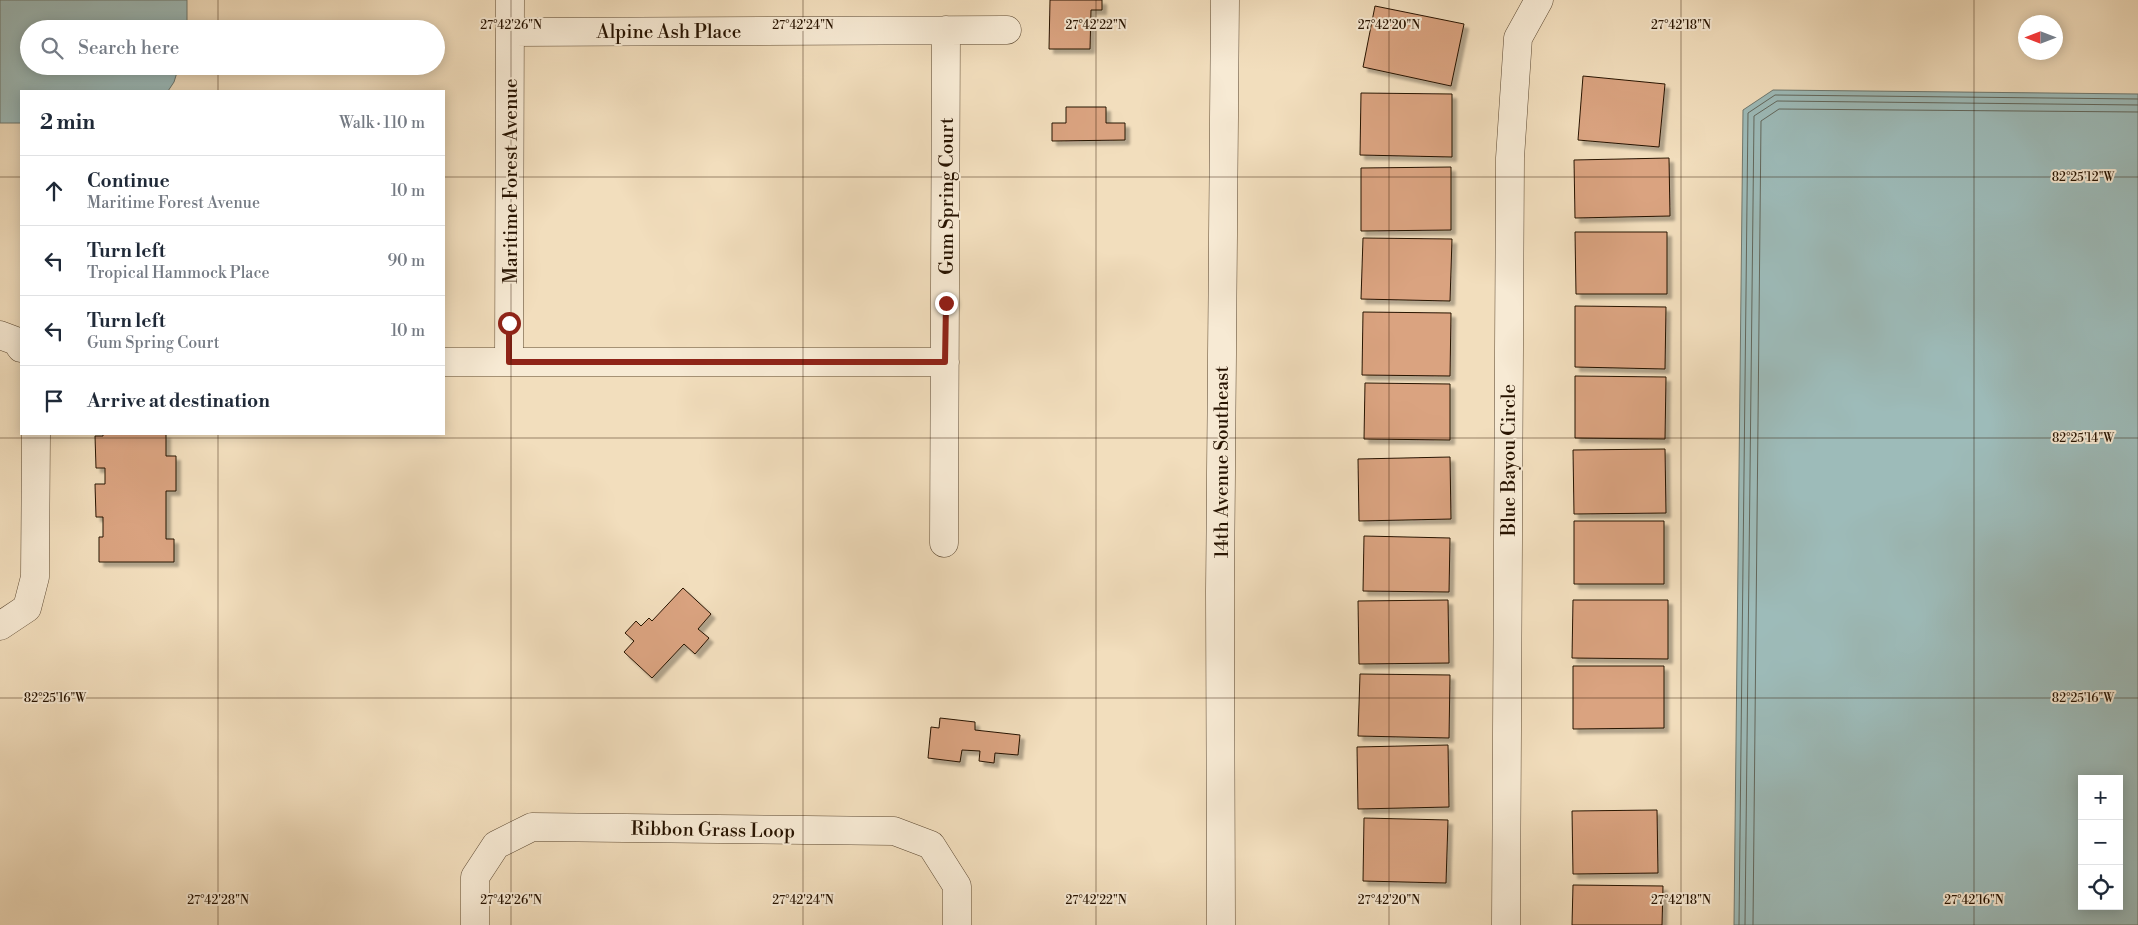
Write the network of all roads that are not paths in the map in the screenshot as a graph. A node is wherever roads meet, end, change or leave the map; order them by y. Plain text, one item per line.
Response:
1 (510, 0) edge
2 (1225, 0) edge
3 (1539, 0) edge
4 (946, 30) junction
5 (1007, 30) dead end
6 (510, 32) junction
7 (0, 336) edge
8 (20, 347) edge
9 (445, 362) edge
10 (509, 362) junction
11 (945, 362) junction
12 (36, 435) edge
13 (944, 543) dead end
14 (0, 626) edge
15 (475, 925) edge
16 (957, 925) edge
17 (1221, 925) edge
18 (1506, 925) edge

1 - 6 street, Maritime Forest Avenue
2 - 17 street, 14th Avenue Southeast
3 - 18 street, Blue Bayou Circle
4 - 5 street, Alpine Ash Place
4 - 6 street, Alpine Ash Place
4 - 11 street, Gum Spring Court
6 - 10 street, Maritime Forest Avenue
7 - 8 street
9 - 10 street
10 - 11 street
11 - 13 street, Gum Spring Court
12 - 14 street
15 - 16 street, Ribbon Grass Loop

